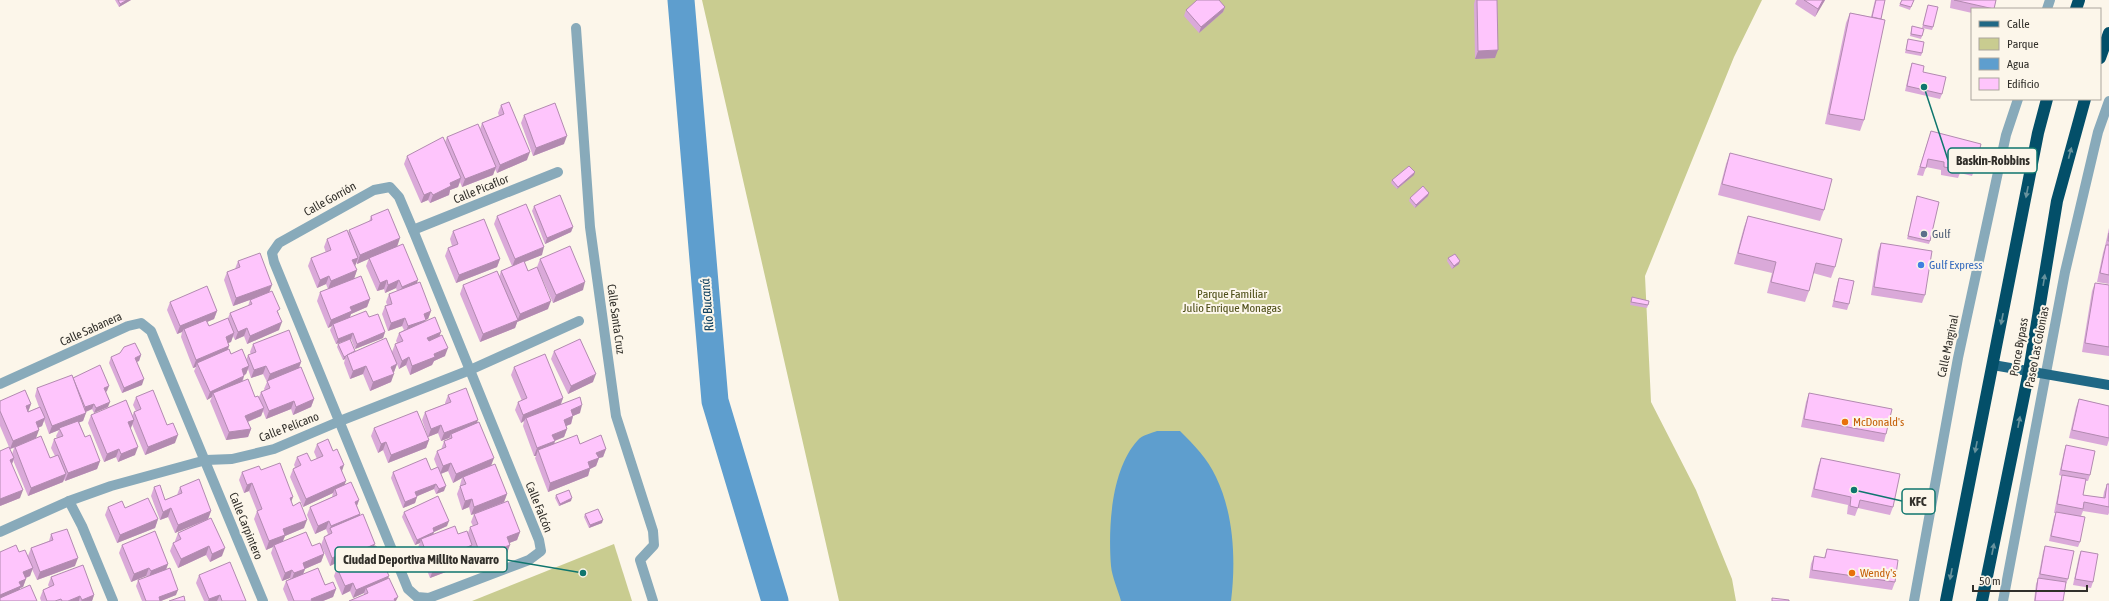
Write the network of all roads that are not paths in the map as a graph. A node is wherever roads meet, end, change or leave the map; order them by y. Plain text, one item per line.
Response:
1 (576, 28) dead end
2 (2109, 34) edge
3 (2101, 55) edge
4 (2018, 100) edge
5 (2047, 100) edge
6 (2085, 100) edge
7 (2109, 101) edge
8 (558, 172) dead end
9 (413, 230) junction
10 (579, 321) dead end
11 (1992, 365) junction
12 (470, 370) junction
13 (2029, 370) junction
14 (2045, 374) junction
15 (0, 384) edge
16 (2109, 385) edge
17 (340, 421) junction
18 (206, 460) junction
19 (69, 501) junction
20 (0, 532) edge
21 (113, 601) edge
22 (263, 601) edge
23 (653, 601) edge
24 (1914, 601) edge
25 (1946, 601) edge
26 (1982, 601) edge
27 (2003, 601) edge

1 - 23 street, Calle Santa Cruz
2 - 3 highway
4 - 24 street, Calle Marginal
5 -> 11 highway, Ponce Bypass
13 -> 6 highway, Ponce Bypass
7 - 14 street, Paseo Las Colonias
8 - 9 street, Calle Picaflor
9 - 12 street, Calle Gorrión
9 - 17 street, Calle Gorrión
10 - 12 street, Calle Pelícano
11 - 13 main road
11 -> 25 highway, Ponce Bypass
12 - 17 street, Calle Pelícano
12 - 17 street, Calle Falcón
13 - 14 main road
26 -> 13 highway, Ponce Bypass
14 - 16 main road
14 - 27 street, Paseo Las Colonias
15 - 18 street, Calle Sabanera
17 - 18 street, Calle Pelícano
18 - 19 street, Calle Pelícano
18 - 22 street, Calle Carpintero
19 - 20 street, Calle Pelícano
19 - 21 street

